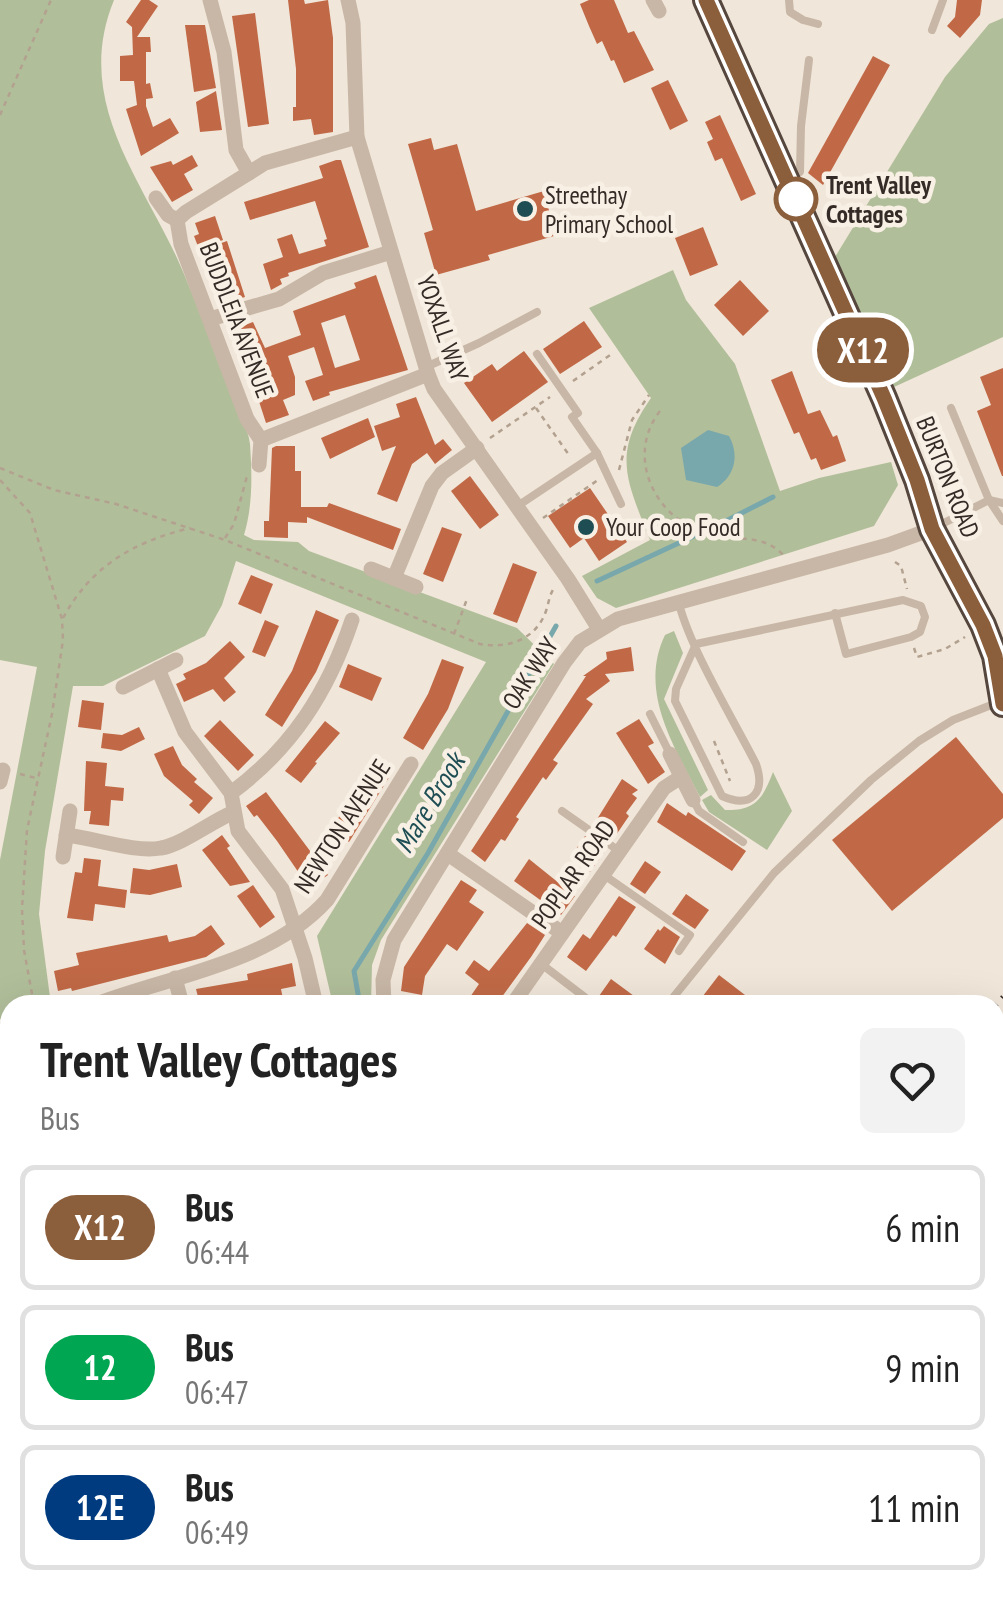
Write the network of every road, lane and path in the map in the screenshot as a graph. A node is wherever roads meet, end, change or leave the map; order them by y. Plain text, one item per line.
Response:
1 (51, 0) edge
2 (210, 0) edge
3 (348, 0) edge
4 (706, 0) edge
5 (789, 0) edge
6 (943, 0) edge
7 (818, 24) dead end
8 (932, 30) dead end
9 (809, 60) dead end
10 (0, 115) edge
11 (357, 137) junction
12 (249, 173) junction
13 (787, 178) junction
14 (156, 198) dead end
15 (177, 220) junction
16 (391, 252) junction
17 (537, 312) dead end
18 (210, 319) junction
19 (613, 353) dead end
20 (537, 354) dead end
21 (426, 371) junction
22 (562, 389) junction
23 (534, 407) junction
24 (952, 408) dead end
25 (660, 412) dead end
26 (261, 440) junction
27 (477, 448) junction
28 (598, 453) junction
29 (577, 466) junction
30 (0, 468) edge
31 (253, 470) joint
32 (0, 480) edge
33 (590, 484) dead end
34 (988, 500) junction
35 (1003, 503) edge
36 (621, 504) dead end
37 (516, 508) junction
38 (1003, 521) edge
39 (192, 528) junction
40 (932, 529) junction
41 (224, 540) junction
42 (888, 545) junction
43 (370, 569) dead end
44 (792, 572) junction
45 (394, 578) junction
46 (568, 579) junction
47 (416, 587) dead end
48 (467, 599) dead end
49 (910, 600) junction
50 (679, 604) junction
51 (835, 612) junction
52 (62, 619) junction
53 (352, 620) dead end
54 (983, 625) junction
55 (599, 630) junction
56 (454, 634) junction
57 (912, 637) junction
58 (696, 644) junction
59 (176, 660) dead end
60 (158, 669) junction
61 (123, 687) dead end
62 (1002, 702) edge
63 (650, 714) dead end
64 (670, 754) joint
65 (411, 764) dead end
66 (1, 776) edge
67 (682, 777) junction
68 (38, 778) junction
69 (230, 794) junction
70 (693, 800) joint
71 (562, 811) dead end
72 (70, 812) dead end
73 (232, 813) junction
74 (66, 835) junction
75 (743, 842) dead end
76 (620, 852) junction
77 (448, 854) junction
78 (63, 857) dead end
79 (604, 875) junction
80 (296, 929) junction
81 (562, 933) junction
82 (679, 951) dead end
83 (540, 963) junction
84 (175, 978) junction
85 (32, 995) edge
86 (120, 995) edge
87 (179, 995) edge
88 (313, 995) edge
89 (384, 995) edge
90 (519, 995) edge
91 (582, 995) edge
92 (675, 995) edge

1 - 10 path
2 - 12 street
3 - 11 street, YOXALL WAY
4 - 13 highway, BURTON ROAD
5 - 7 lane
6 - 8 lane
9 - 13 lane
11 - 12 street
11 - 16 street, YOXALL WAY
12 - 15 street
13 - 40 highway, BURTON ROAD
14 - 15 street, BUDDLEIA AVENUE
15 - 18 street, BUDDLEIA AVENUE
16 - 18 street
16 - 21 street, YOXALL WAY
17 - 21 lane
18 - 26 street, BUDDLEIA AVENUE
19 - 22 path
20 - 22 lane
21 - 26 street
21 - 27 street, YOXALL WAY
22 - 23 path
22 - 28 lane
23 - 27 path
23 - 29 path
24 - 34 lane
25 - 44 path
26 - 31 street
27 - 37 street, YOXALL WAY
27 - 45 street
28 - 29 lane
28 - 36 lane
29 - 33 path
29 - 37 lane
30 - 39 path
31 - 41 path
32 - 52 path
34 - 35 lane
34 - 38 lane
34 - 40 lane
37 - 46 street, YOXALL WAY
39 - 41 path
39 - 52 path
40 - 42 street, OAK WAY
40 - 54 highway, BURTON ROAD
41 - 56 path
42 - 44 street, OAK WAY
42 - 49 path
43 - 45 street
44 - 50 street, OAK WAY
45 - 47 street
46 - 55 street, YOXALL WAY
46 - 56 path
48 - 56 path
49 - 51 lane
49 - 57 lane
50 - 55 street, OAK WAY
50 - 58 lane
51 - 57 lane
51 - 58 lane
52 - 68 path
53 - 69 street
54 - 57 path
54 - 62 highway, BURTON ROAD
55 - 77 street, OAK WAY
58 - 58 lane
59 - 60 street
60 - 61 street
60 - 69 street
62 - 92 lane
63 - 64 lane
64 - 67 street
65 - 80 street, NEWTON AVENUE
66 - 68 path
67 - 70 street
67 - 76 street, POPLAR ROAD
68 - 85 path
69 - 73 street
70 - 75 lane
71 - 76 lane
72 - 74 street
73 - 74 street
73 - 80 street
74 - 78 street
76 - 79 street, POPLAR ROAD
77 - 81 street
77 - 89 street, OAK WAY
79 - 81 street, POPLAR ROAD
79 - 82 lane
80 - 84 street, NEWTON AVENUE
80 - 88 street
81 - 83 street, POPLAR ROAD
83 - 90 street, POPLAR ROAD
83 - 91 lane
84 - 86 street, NEWTON AVENUE
84 - 87 street

